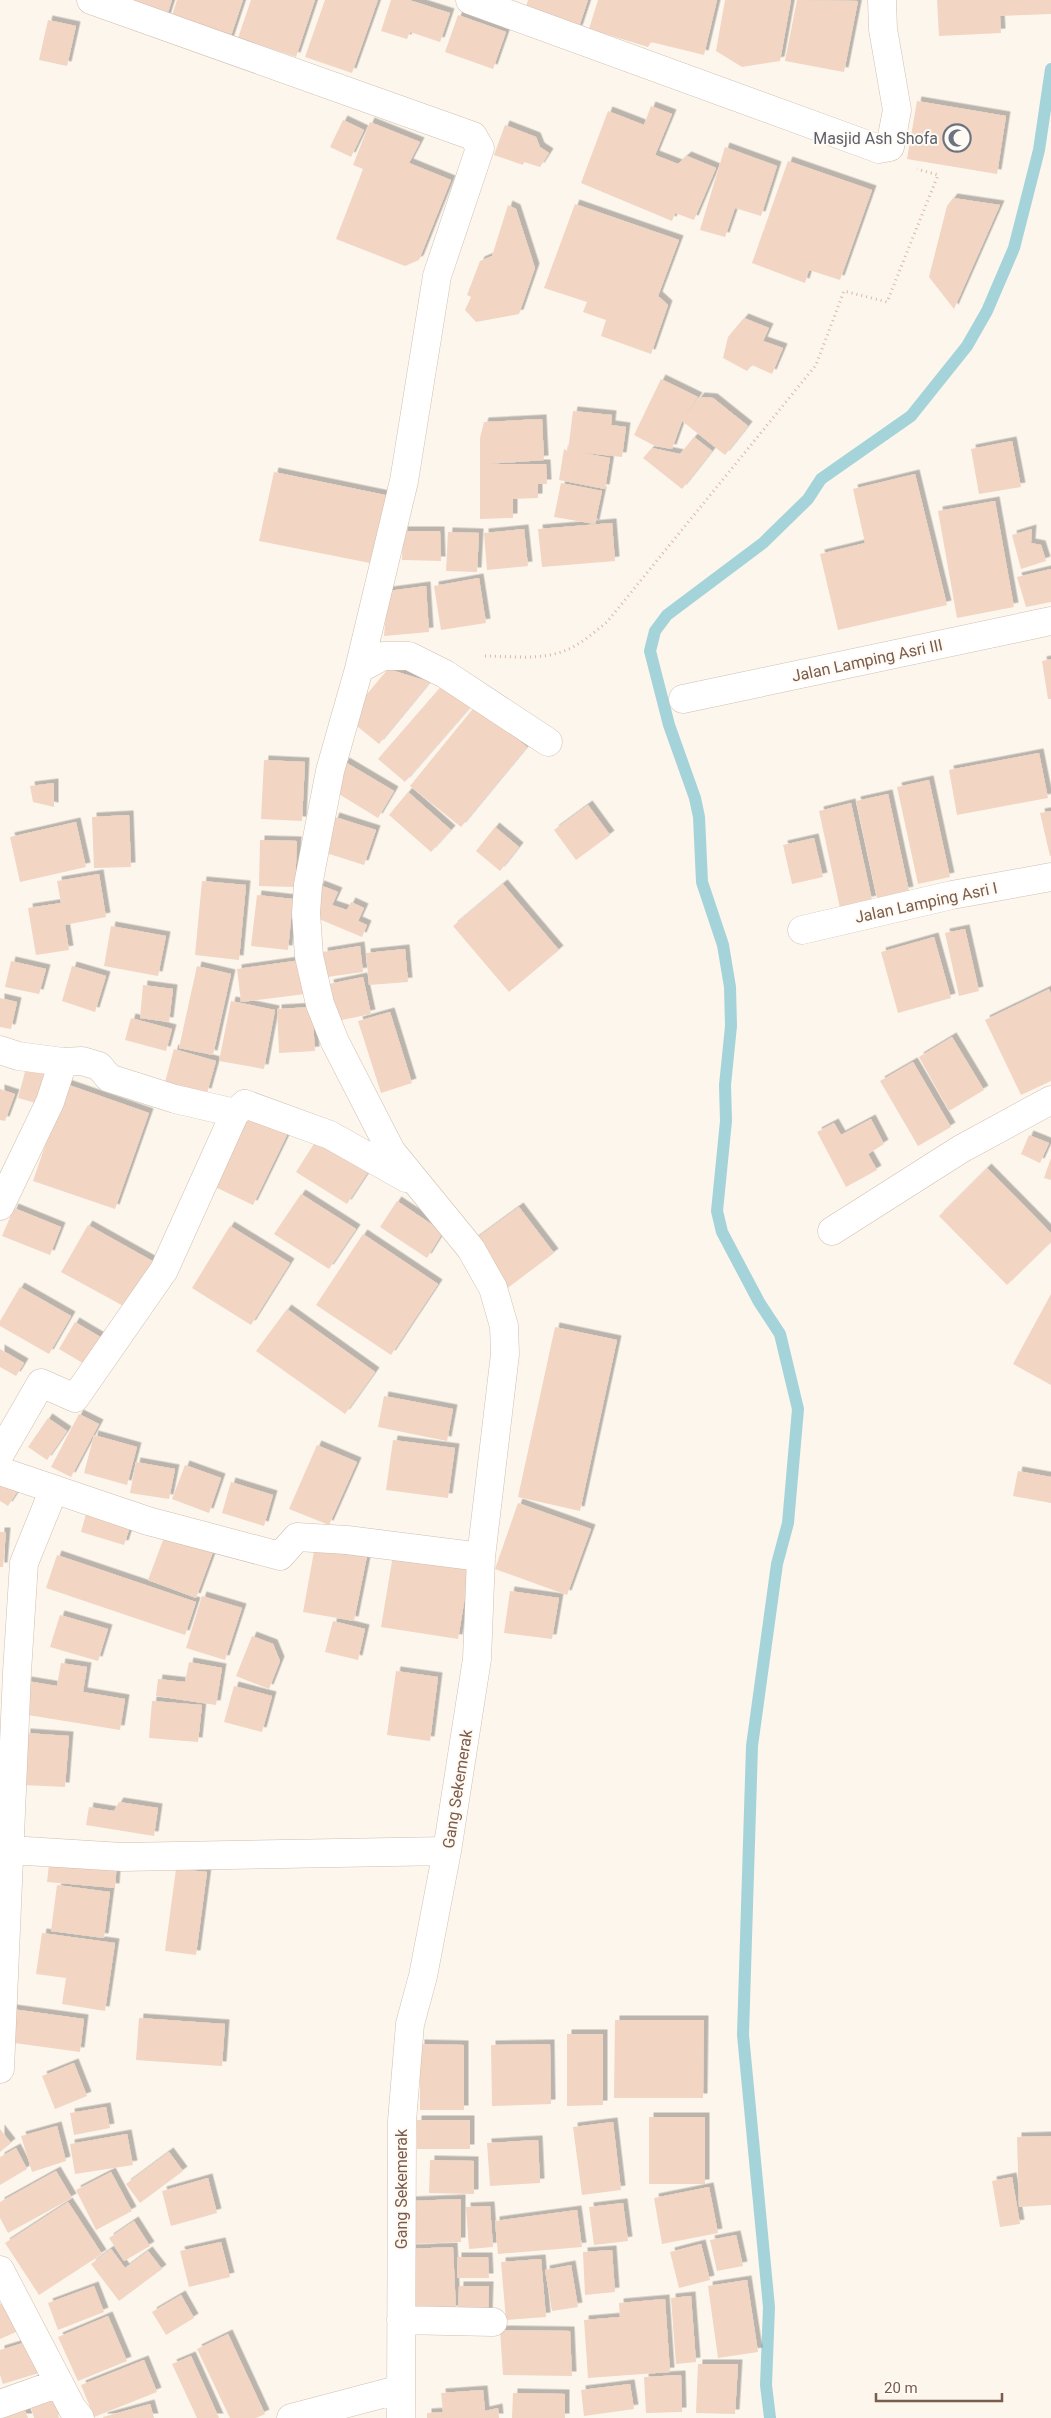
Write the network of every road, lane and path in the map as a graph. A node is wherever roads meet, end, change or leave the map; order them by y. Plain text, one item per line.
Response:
1 (91, 0) edge
2 (882, 0) edge
3 (485, 2) edge
4 (890, 147) junction
5 (1051, 621) edge
6 (477, 656) dead end
7 (359, 669) junction
8 (683, 699) dead end
9 (548, 742) dead end
10 (1051, 877) edge
11 (802, 930) dead end
12 (0, 1050) edge
13 (63, 1062) junction
14 (1051, 1100) edge
15 (235, 1113) junction
16 (418, 1185) junction
17 (0, 1206) edge
18 (832, 1231) dead end
19 (0, 1454) edge
20 (0, 1471) edge
21 (54, 1489) junction
22 (481, 1557) junction
23 (10, 1850) junction
24 (447, 1851) junction
25 (0, 2069) edge
26 (0, 2270) edge
27 (401, 2320) junction
28 (494, 2322) dead end
29 (59, 2384) junction
30 (401, 2389) junction
31 (0, 2404) edge
32 (80, 2418) edge
33 (291, 2418) edge
34 (402, 2418) edge

1 - 7 street, Gang Sekemerak
2 - 4 street
3 - 4 street
4 - 6 path
5 - 8 street, Jalan Lamping Asri III
7 - 9 street
7 - 16 street, Gang Sekemerak
10 - 11 street, Jalan Lamping Asri I
12 - 13 street
13 - 15 street
13 - 17 street
14 - 18 street
15 - 16 street
15 - 19 street
16 - 22 street, Gang Sekemerak
20 - 21 street
21 - 22 street
21 - 23 street
22 - 24 street, Gang Sekemerak
23 - 24 street
23 - 25 street
24 - 27 street, Gang Sekemerak
26 - 29 street
27 - 28 street
27 - 30 street, Gang Sekemerak
29 - 31 street
29 - 32 street
30 - 33 street
30 - 34 street, Gang Sekemerak

